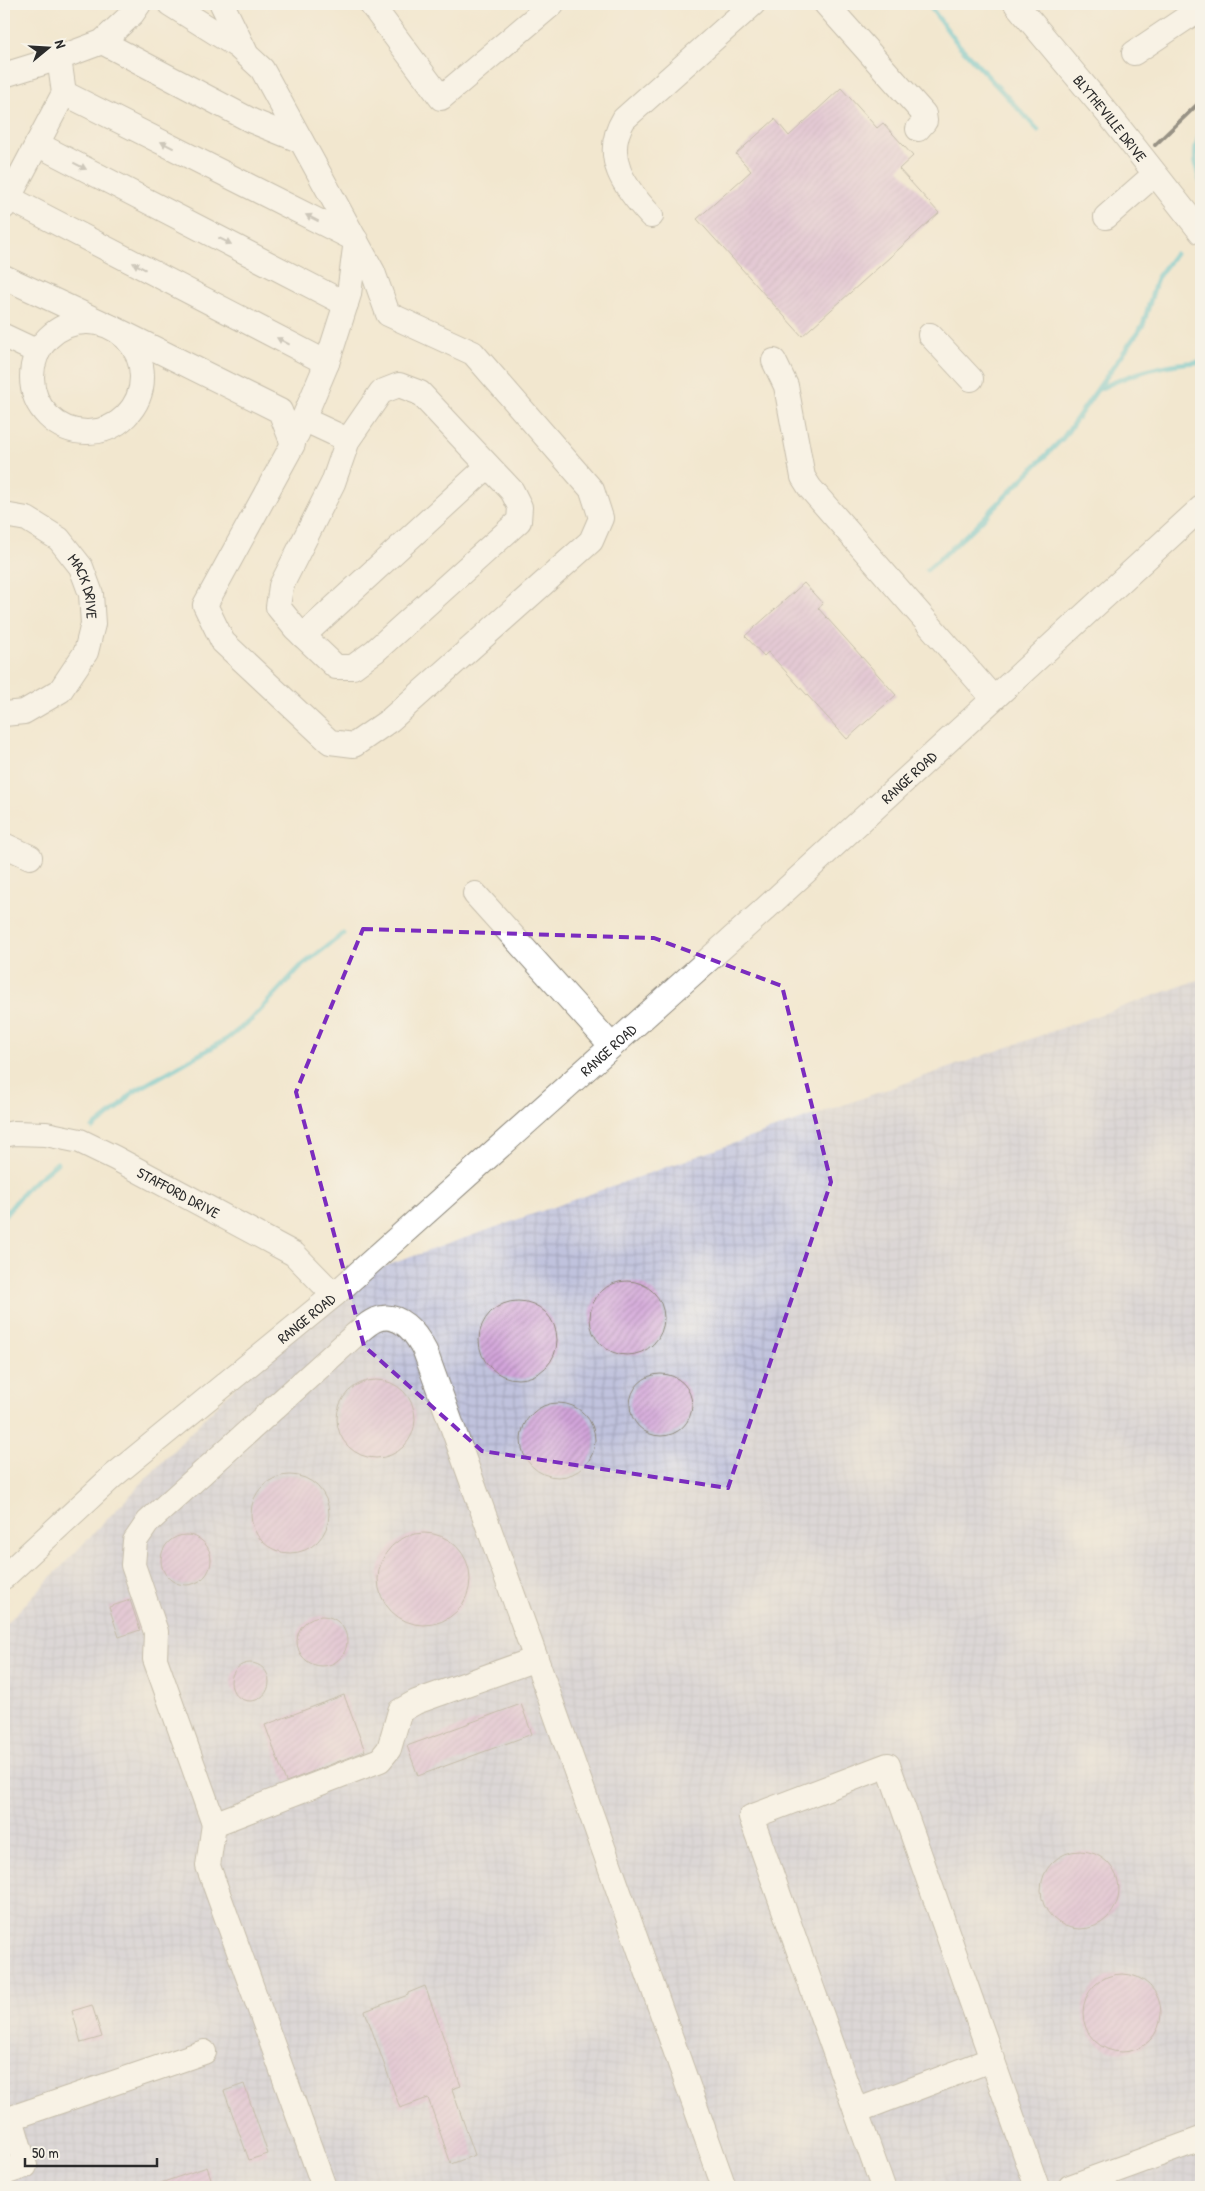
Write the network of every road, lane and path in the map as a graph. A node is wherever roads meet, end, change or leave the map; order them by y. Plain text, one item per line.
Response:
1 (139, 4) edge
2 (170, 4) edge
3 (222, 4) edge
4 (370, 4) edge
5 (552, 4) edge
6 (753, 4) edge
7 (826, 4) edge
8 (1016, 4) edge
9 (1201, 8) edge
10 (102, 42) junction
11 (1134, 53) dead end
12 (246, 54) junction
13 (59, 58) junction
14 (4, 75) edge
15 (64, 93) junction
16 (918, 129) dead end
17 (301, 140) junction
18 (37, 144) junction
19 (1155, 174) junction
20 (6, 203) edge
21 (651, 216) dead end
22 (1106, 217) dead end
23 (1201, 232) edge
24 (356, 240) junction
25 (4, 277) edge
26 (346, 304) junction
27 (111, 327) junction
28 (930, 335) dead end
29 (4, 336) edge
30 (38, 352) junction
31 (774, 361) dead end
32 (327, 363) junction
33 (970, 379) dead end
34 (303, 419) junction
35 (348, 440) junction
36 (293, 444) junction
37 (488, 466) junction
38 (1201, 508) edge
39 (4, 515) edge
40 (303, 636) junction
41 (993, 698) junction
42 (4, 714) edge
43 (4, 844) edge
44 (30, 857) dead end
45 (475, 894) dead end
46 (611, 1045) junction
47 (4, 1135) edge
48 (334, 1295) junction
49 (4, 1577) edge
50 (536, 1659) junction
51 (214, 1824) junction
52 (204, 2052) dead end
53 (993, 2059) junction
54 (856, 2111) junction
55 (1201, 2139) edge
56 (4, 2173) edge
57 (324, 2187) edge
58 (724, 2187) edge
59 (883, 2187) edge
60 (1037, 2187) edge
61 (1073, 2187) edge

1 - 10 street
2 - 12 street
3 - 12 street
4 - 5 street
6 - 21 street
7 - 16 street
8 - 19 street, BLYTHEVILLE DRIVE
9 - 11 street
10 - 13 street
10 - 17 street
12 - 17 street
13 - 14 street
13 - 15 street
15 - 18 street
24 -> 15 street
17 - 24 street
18 - 20 street
18 -> 26 street
19 - 22 street
19 - 23 street, BLYTHEVILLE DRIVE
32 -> 20 street
24 - 26 street
24 - 36 street
25 - 27 street
26 - 32 street
27 - 30 street
27 - 30 street
27 - 36 street
28 - 33 street
29 - 30 street
31 - 41 street
32 - 34 street
34 - 35 street
34 - 36 street
35 - 37 street
35 - 40 street
37 - 40 street
37 - 40 street
38 - 41 street, RANGE ROAD
39 - 42 street, MACK DRIVE
41 - 46 street, RANGE ROAD
43 - 44 street
45 - 46 street
46 - 48 street, RANGE ROAD
47 - 48 street, STAFFORD DRIVE
48 - 49 street, RANGE ROAD
50 - 51 street
50 - 51 street
50 - 58 street
51 - 57 street
52 - 56 street
53 - 54 street
53 - 54 street
53 - 60 street
54 - 59 street
55 - 61 street

